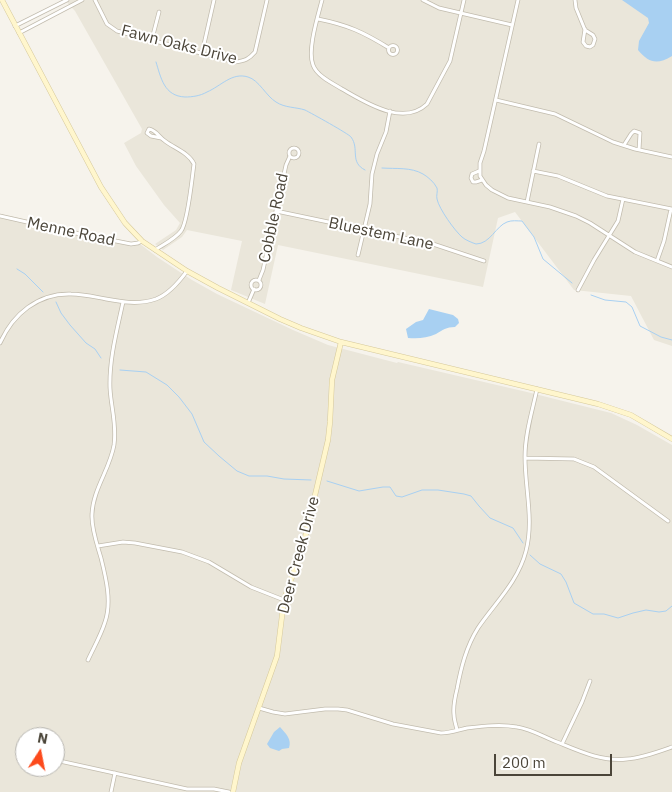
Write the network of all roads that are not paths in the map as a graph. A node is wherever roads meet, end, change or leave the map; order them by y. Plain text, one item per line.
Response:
1 (2, 0) edge
2 (67, 0) edge
3 (82, 0) edge
4 (95, 0) edge
5 (214, 0) edge
6 (267, 0) edge
7 (322, 0) edge
8 (423, 0) edge
9 (464, 0) edge
10 (518, 0) edge
11 (575, 0) edge
12 (159, 12) dead end
13 (461, 14) junction
14 (318, 19) junction
15 (512, 25) junction
16 (16, 26) junction
17 (585, 29) junction
18 (19, 33) junction
19 (152, 39) junction
20 (389, 48) dead end
21 (202, 53) junction
22 (496, 100) junction
23 (390, 111) junction
24 (161, 138) dead end
25 (539, 144) dead end
26 (624, 145) junction
27 (639, 150) junction
28 (290, 156) dead end
29 (672, 157) edge
30 (479, 171) junction
31 (534, 171) junction
32 (482, 180) junction
33 (624, 199) junction
34 (527, 202) junction
35 (671, 209) edge
36 (276, 211) junction
37 (0, 216) edge
38 (364, 230) junction
39 (610, 236) junction
40 (142, 241) junction
41 (155, 250) junction
42 (358, 255) dead end
43 (484, 261) dead end
44 (657, 261) junction
45 (672, 267) edge
46 (187, 271) junction
47 (259, 280) junction
48 (254, 289) junction
49 (578, 290) dead end
50 (123, 302) junction
51 (248, 302) junction
52 (341, 342) junction
53 (0, 343) edge
54 (537, 389) junction
55 (672, 439) edge
56 (525, 458) junction
57 (668, 522) dead end
58 (98, 546) junction
59 (284, 600) junction
60 (88, 660) dead end
61 (590, 681) dead end
62 (259, 708) junction
63 (457, 730) junction
64 (562, 744) junction
65 (672, 747) edge
66 (65, 762) edge
67 (115, 773) junction
68 (111, 792) edge
69 (231, 792) edge

1 - 16 main road
2 - 16 street
3 - 18 street
4 - 19 street, Fawn Oaks Drive
5 - 21 street
6 - 21 street, Fawn Oaks Drive
7 - 14 street
8 - 13 street
9 - 13 street
10 - 15 street
11 - 17 street
12 - 19 street
13 - 15 street
13 - 23 street
14 - 20 street
14 - 23 street
15 - 22 street
16 - 18 main road
17 - 17 street
18 - 40 main road
19 - 21 street, Fawn Oaks Drive
22 - 26 street
22 - 30 street
23 - 38 street
24 - 41 street
25 - 31 street
26 - 27 street
26 - 27 street
27 - 29 street
28 - 36 street, Cobble Road
30 - 32 street
30 - 32 street
31 - 33 street
31 - 34 street
32 - 34 street
33 - 35 street
33 - 39 street
34 - 39 street
35 - 44 street
36 - 38 street, Bluestem Lane
36 - 47 street, Cobble Road
37 - 40 street, Menne Road
38 - 42 street
38 - 43 street, Bluestem Lane
39 - 44 street
39 - 49 street
40 - 41 main road
41 - 46 main road
44 - 45 street
46 - 50 street
46 - 51 main road
47 - 48 street, Cobble Road
47 - 48 street, Cobble Road
48 - 51 street, Cobble Road
50 - 53 street
50 - 58 street
51 - 52 main road
52 - 54 main road
52 - 59 main road, Deer Creek Drive
54 - 55 main road
54 - 56 street
56 - 57 street
56 - 63 street
58 - 59 street
58 - 60 street
59 - 62 main road, Deer Creek Drive
61 - 64 street
62 - 63 street
62 - 69 main road, Deer Creek Drive
63 - 64 street
64 - 65 street
66 - 67 street
67 - 68 street
67 - 69 street

